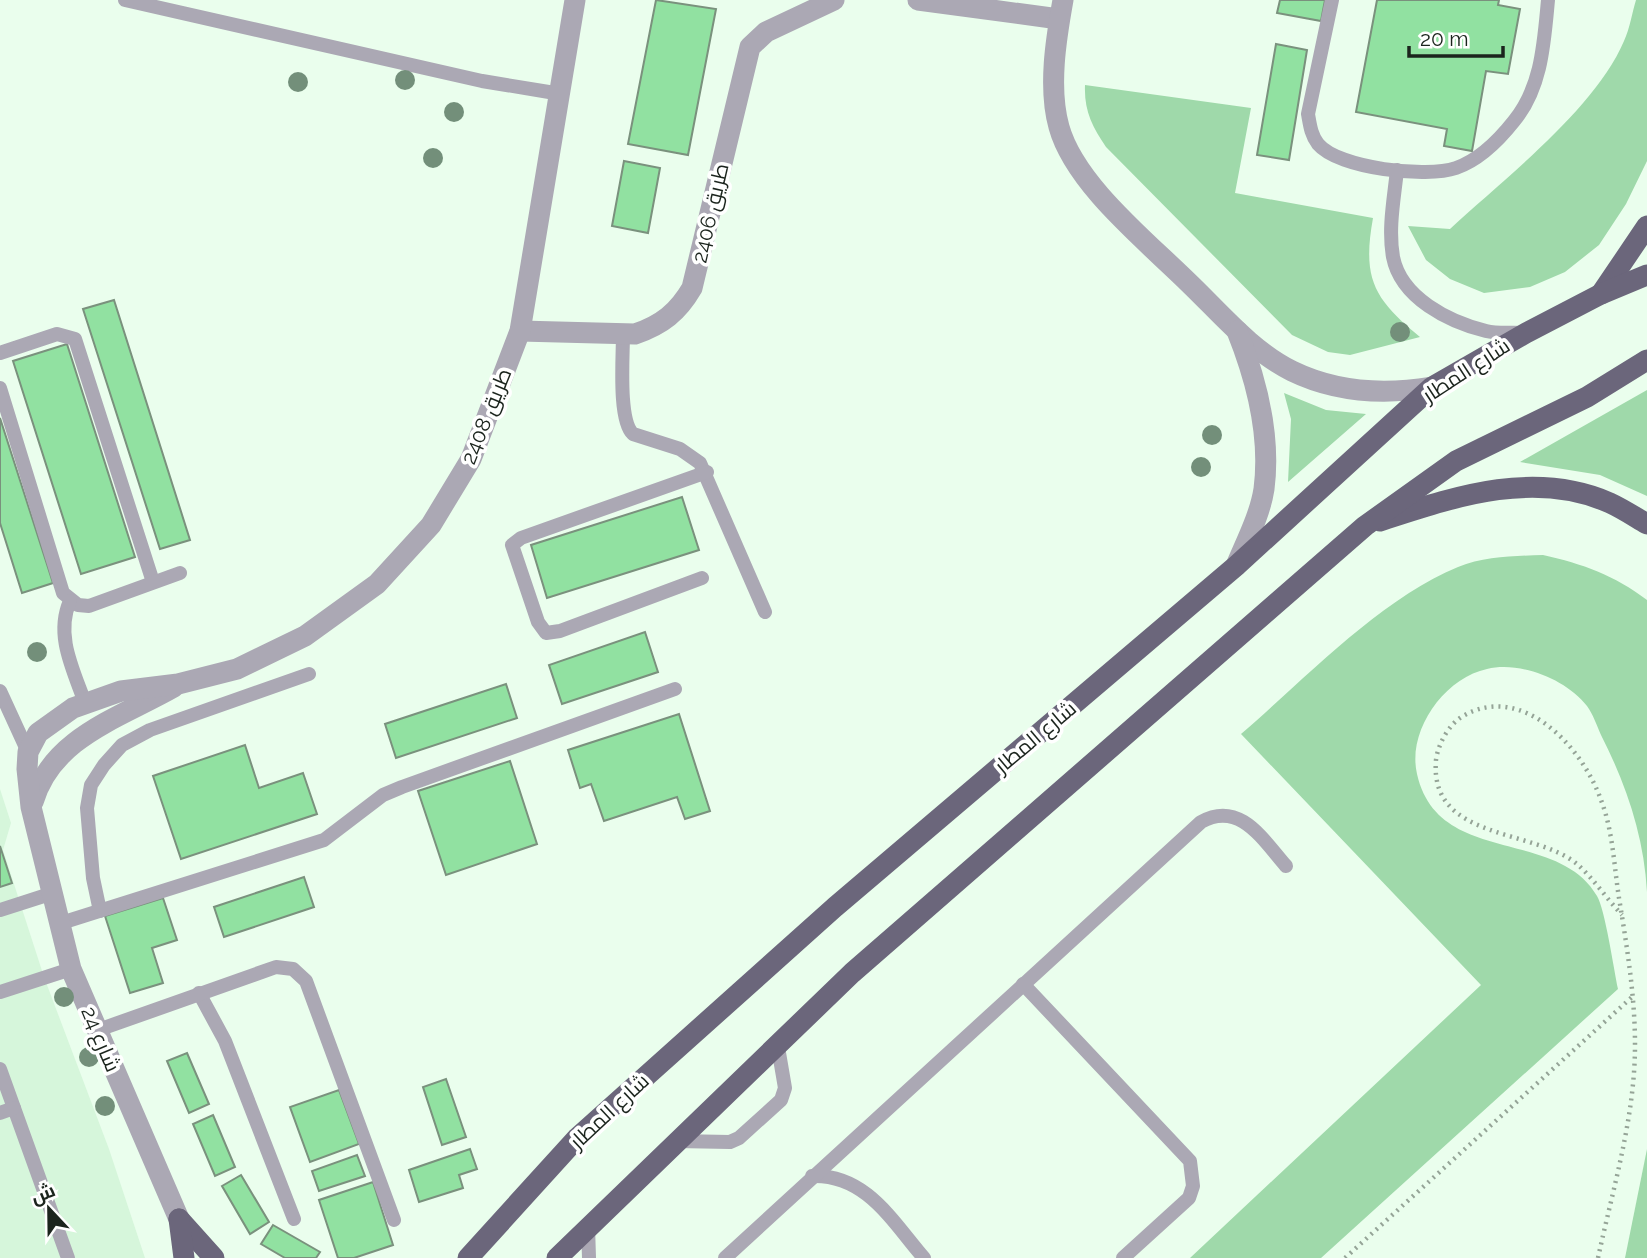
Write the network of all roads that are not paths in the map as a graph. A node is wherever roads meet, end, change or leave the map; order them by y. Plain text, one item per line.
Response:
1 (125, 0) edge
2 (575, 0) edge
3 (834, 0) edge
4 (918, 0) edge
5 (1332, 0) edge
6 (1548, 0) edge
7 (184, 6) edge
8 (1061, 10) edge
9 (561, 94) junction
10 (1397, 170) junction
11 (1647, 226) edge
12 (1647, 275) edge
13 (1601, 294) junction
14 (1237, 329) junction
15 (520, 331) junction
16 (1526, 333) junction
17 (623, 334) junction
18 (0, 354) edge
19 (1647, 360) edge
20 (1432, 387) junction
21 (0, 388) edge
22 (707, 472) junction
23 (1647, 524) edge
24 (1365, 526) junction
25 (1236, 566) junction
26 (180, 573) dead end
27 (702, 579) dead end
28 (153, 582) junction
29 (70, 601) junction
30 (765, 612) dead end
31 (309, 674) dead end
32 (178, 684) junction
33 (675, 689) dead end
34 (0, 691) edge
35 (85, 703) junction
36 (28, 752) junction
37 (31, 807) junction
38 (1286, 866) dead end
39 (50, 894) junction
40 (0, 910) edge
41 (100, 911) junction
42 (58, 924) junction
43 (71, 969) junction
44 (1023, 984) junction
45 (0, 992) edge
46 (199, 993) junction
47 (98, 1030) junction
48 (778, 1047) junction
49 (0, 1069) edge
50 (7, 1111) edge
51 (676, 1141) junction
52 (812, 1176) junction
53 (179, 1219) junction
54 (294, 1219) dead end
55 (394, 1220) dead end
56 (588, 1226) junction
57 (493, 1229) junction
58 (68, 1258) edge
59 (184, 1258) edge
60 (205, 1258) edge
61 (214, 1258) edge
62 (452, 1258) edge
63 (468, 1258) edge
64 (557, 1258) edge
65 (589, 1258) edge
66 (725, 1258) edge
67 (924, 1258) edge
68 (1123, 1258) edge

1 - 7 lane
2 - 9 street, طريق 2408
3 - 17 street, طريق 2406
4 - 8 street
5 - 10 lane
6 - 10 lane
7 - 9 lane
8 - 14 street
9 - 15 street, طريق 2408
10 - 16 lane
11 - 13 main road
12 - 13 main road, شارع المطار
13 - 16 main road, شارع المطار
14 - 20 street
14 - 25 street
15 - 17 street, طريق 2406
15 - 32 street, طريق 2408
16 - 20 main road, شارع المطار
17 - 22 lane
18 - 28 lane
19 - 24 main road
20 - 25 main road, شارع المطار
21 - 29 lane
22 - 27 lane
22 - 30 lane
23 - 24 main road
24 - 48 main road
25 - 57 main road, شارع المطار
26 - 28 lane
28 - 29 lane
29 - 35 lane
31 - 41 lane
32 - 35 street, طريق 2408
32 - 37 street, طريق 2408
33 - 41 lane
34 - 36 lane
35 - 36 street, طريق 2408
36 - 37 street
37 - 39 street, شارع 24
38 - 44 lane
39 - 40 lane
39 - 42 street, شارع 24
41 - 42 lane
42 - 43 street, شارع 24
43 - 45 lane
43 - 47 street, شارع 24
44 - 52 lane
44 - 68 lane
46 - 47 lane
46 - 54 lane
46 - 55 lane
47 - 53 street, شارع 24
48 - 51 main road
48 - 51 lane
49 - 50 lane
50 - 58 lane
51 - 56 main road
52 - 66 lane
52 - 67 lane
53 - 59 main road
53 - 60 street, شارع 24
53 - 61 main road
56 - 64 main road
56 - 65 lane
57 - 62 main road
57 - 63 main road, شارع المطار

